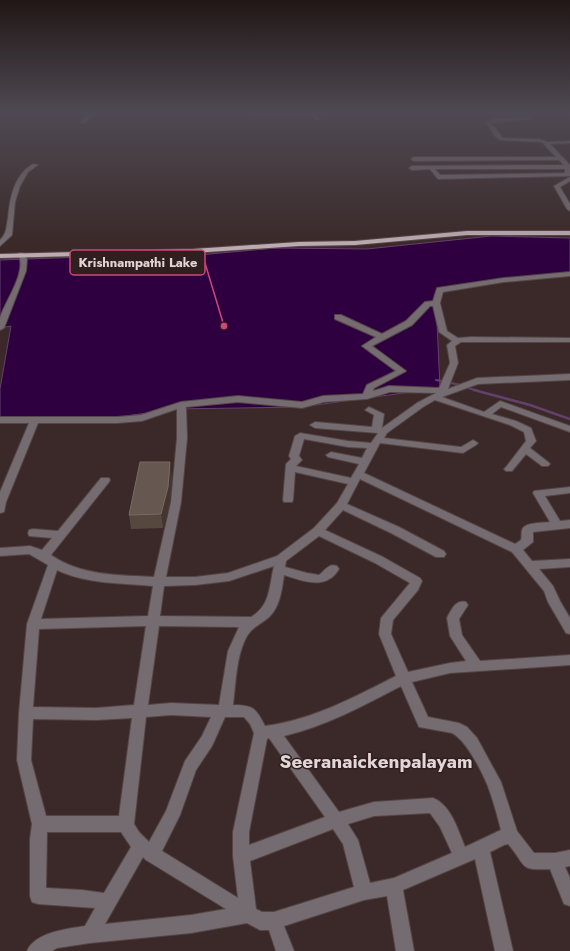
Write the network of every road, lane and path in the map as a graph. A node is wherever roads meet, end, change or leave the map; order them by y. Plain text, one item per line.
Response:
1 (560, 158) joint
2 (414, 159) dead end
3 (460, 159) junction
4 (35, 165) dead end
5 (466, 167) junction
6 (412, 168) dead end
7 (432, 168) junction
8 (568, 168) junction
9 (569, 177) edge
10 (570, 209) edge
11 (570, 233) edge
12 (0, 244) edge
13 (21, 254) junction
14 (0, 256) edge
15 (570, 274) edge
16 (436, 303) junction
17 (338, 317) dead end
18 (0, 328) edge
19 (382, 337) junction
20 (568, 340) edge
21 (457, 341) junction
22 (570, 348) edge
23 (570, 377) edge
24 (443, 392) junction
25 (367, 396) junction
26 (181, 405) junction
27 (369, 410) dead end
28 (485, 415) junction
29 (0, 420) edge
30 (35, 420) junction
31 (315, 425) dead end
32 (570, 429) edge
33 (378, 437) junction
34 (473, 443) dead end
35 (525, 449) junction
36 (331, 455) dead end
37 (365, 462) junction
38 (545, 464) dead end
39 (291, 468) junction
40 (509, 469) dead end
41 (356, 478) junction
42 (105, 480) dead end
43 (570, 490) edge
44 (288, 500) dead end
45 (341, 504) junction
46 (0, 509) edge
47 (570, 524) edge
48 (557, 526) junction
49 (318, 531) junction
50 (33, 533) dead end
51 (61, 535) junction
52 (516, 549) junction
53 (0, 553) edge
54 (440, 554) dead end
55 (49, 560) junction
56 (570, 563) edge
57 (280, 564) junction
58 (530, 565) junction
59 (333, 569) dead end
60 (159, 582) junction
61 (462, 605) dead end
62 (155, 621) junction
63 (250, 622) junction
64 (33, 624) junction
65 (570, 629) edge
66 (570, 660) edge
67 (476, 666) junction
68 (404, 678) junction
69 (140, 710) junction
70 (223, 711) junction
71 (26, 713) junction
72 (267, 733) junction
73 (337, 820) junction
74 (40, 824) junction
75 (126, 824) junction
76 (511, 836) junction
77 (481, 848) junction
78 (146, 850) junction
79 (461, 855) junction
80 (241, 856) junction
81 (563, 860) edge
82 (394, 886) junction
83 (364, 892) junction
84 (570, 898) edge
85 (108, 902) junction
86 (248, 914) junction
87 (274, 922) junction
88 (90, 934) junction
89 (36, 951) edge
90 (285, 951) edge
91 (406, 951) edge
92 (504, 951) edge

1 - 3 street
1 - 8 street
2 - 3 street
3 - 5 street
4 - 12 street
5 - 7 street
5 - 8 street
6 - 7 street
7 - 9 street
8 - 9 street
9 - 10 street
11 - 13 main road
13 - 14 main road
13 - 18 street
15 - 16 street
16 - 19 street
16 - 21 street
17 - 19 street
19 - 25 street
20 - 21 street
20 - 22 street
21 - 24 street
23 - 24 street
24 - 25 street
24 - 28 street
24 - 33 street
25 - 26 street
26 - 30 street
26 - 60 street
27 - 33 street
28 - 32 street
28 - 35 street
29 - 30 street
30 - 46 street
31 - 33 street
33 - 34 street
33 - 37 street
33 - 39 street
35 - 38 street
35 - 40 street
36 - 37 street
37 - 41 street
39 - 41 street
39 - 44 street
41 - 45 street
41 - 52 street
42 - 51 street
43 - 48 street
45 - 49 street
45 - 54 street
47 - 48 street
48 - 52 street
49 - 57 street
49 - 68 street
50 - 51 street
51 - 55 street
52 - 58 street
53 - 55 street
55 - 60 street
55 - 64 street
56 - 58 street
57 - 59 street
57 - 60 street
57 - 63 street
58 - 65 street
60 - 62 street
61 - 67 street
62 - 63 street
62 - 64 street
62 - 69 street
63 - 70 street
64 - 71 street
66 - 67 street
67 - 68 street
68 - 72 street
68 - 76 street
69 - 70 street
69 - 71 street
69 - 75 street
70 - 72 street
70 - 78 street
71 - 74 street
72 - 73 street
72 - 80 street
73 - 79 street
73 - 80 street
73 - 83 street
74 - 75 street
74 - 85 street
75 - 78 street
76 - 77 street
76 - 81 street
77 - 79 street
77 - 92 street
78 - 85 street
78 - 86 street
79 - 82 street
80 - 86 street
81 - 84 street
82 - 83 street
82 - 91 street
83 - 87 street
85 - 88 street
86 - 87 street
86 - 88 street
87 - 90 street
88 - 89 street

